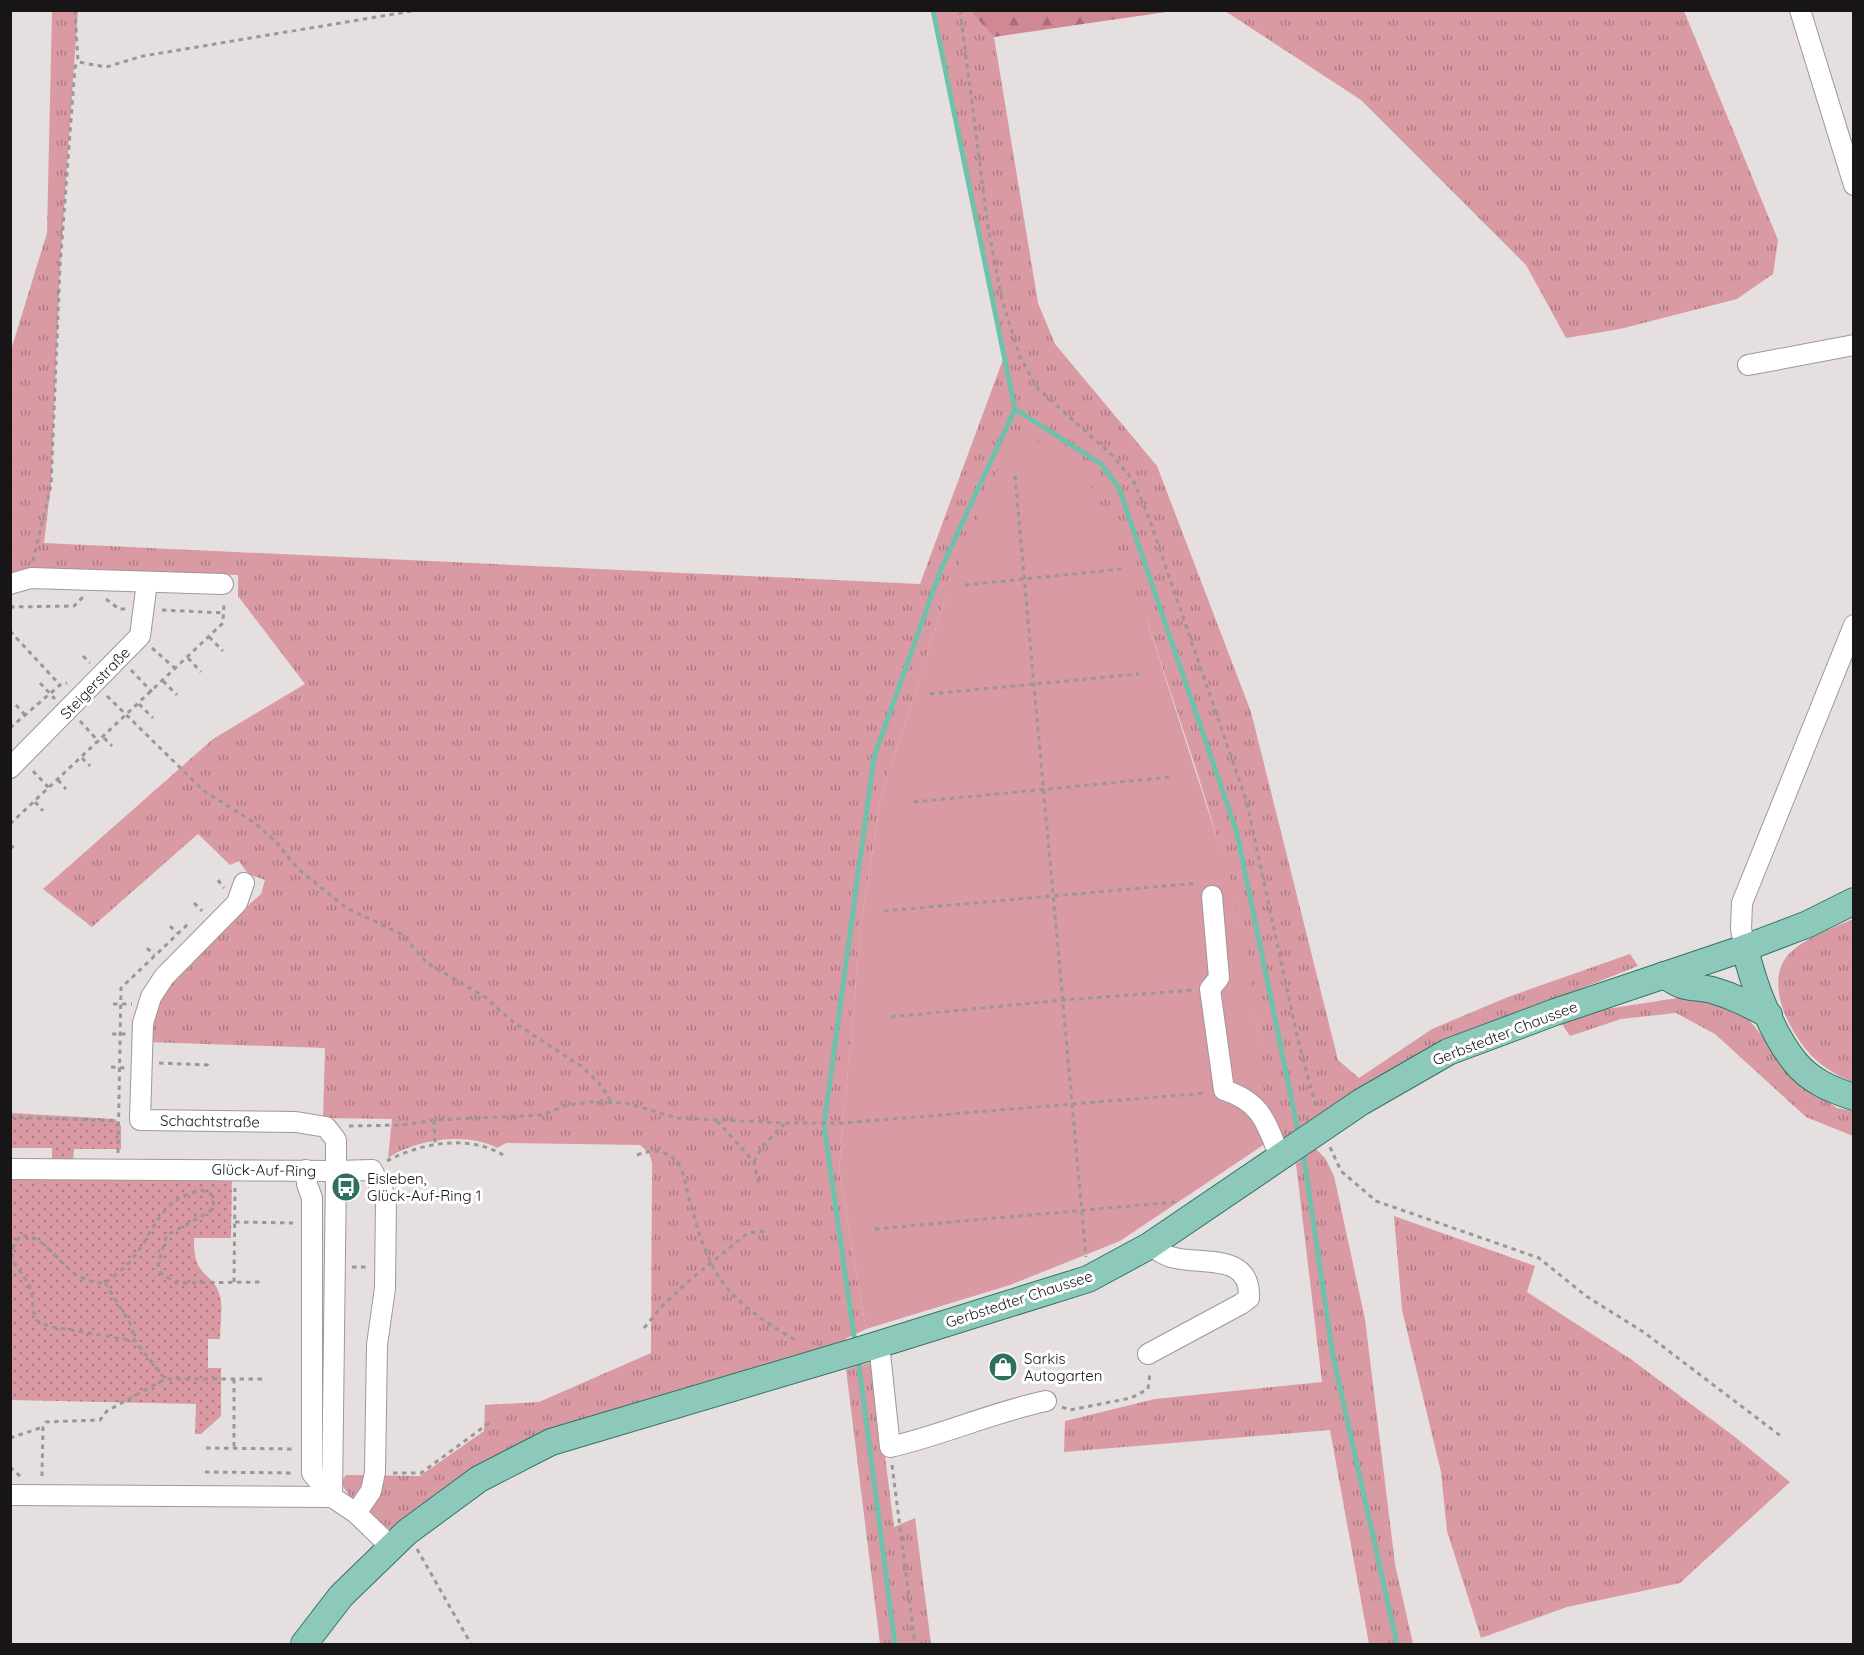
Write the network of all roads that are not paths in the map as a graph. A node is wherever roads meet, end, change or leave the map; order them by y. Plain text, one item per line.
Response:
1 (1800, 10) edge
2 (1854, 185) edge
3 (1854, 345) edge
4 (1748, 365) dead end
5 (147, 582) junction
6 (10, 584) edge
7 (224, 584) road end
8 (1854, 625) edge
9 (10, 768) edge
10 (235, 886) road end
11 (1212, 896) road end
12 (1854, 901) edge
13 (1745, 948) junction
14 (1664, 975) junction
15 (1768, 1015) junction
16 (1854, 1097) edge
17 (1302, 1143) junction
18 (10, 1169) edge
19 (306, 1170) junction
20 (336, 1171) junction
21 (1149, 1246) junction
22 (863, 1349) junction
23 (1148, 1354) road end
24 (1046, 1401) road end
25 (10, 1495) edge
26 (332, 1497) junction
27 (356, 1513) junction
28 (398, 1539) junction
29 (304, 1644) edge

1 - 2 street
3 - 4 street
5 - 6 street
5 - 7 street
5 - 9 street, Steigerstraße
8 - 13 street
10 - 20 street, Schachtstraße
11 - 17 street
12 - 13 main road, Gerbstedter Chaussee
13 - 14 main road, Gerbstedter Chaussee
13 - 15 main road
14 - 15 main road
14 - 17 main road, Gerbstedter Chaussee
15 - 16 main road
17 - 21 main road, Gerbstedter Chaussee
18 - 19 street, Glück-Auf-Ring
19 - 20 street, Glück-Auf-Ring
19 - 26 street
20 - 26 street, Glück-Auf-Ring
20 - 27 street
21 - 22 main road, Gerbstedter Chaussee
21 - 23 street
22 - 24 street
22 - 28 main road, Gerbstedter Chaussee
25 - 26 street
26 - 27 street
27 - 28 street
28 - 29 main road, Gerbstedter Chaussee

